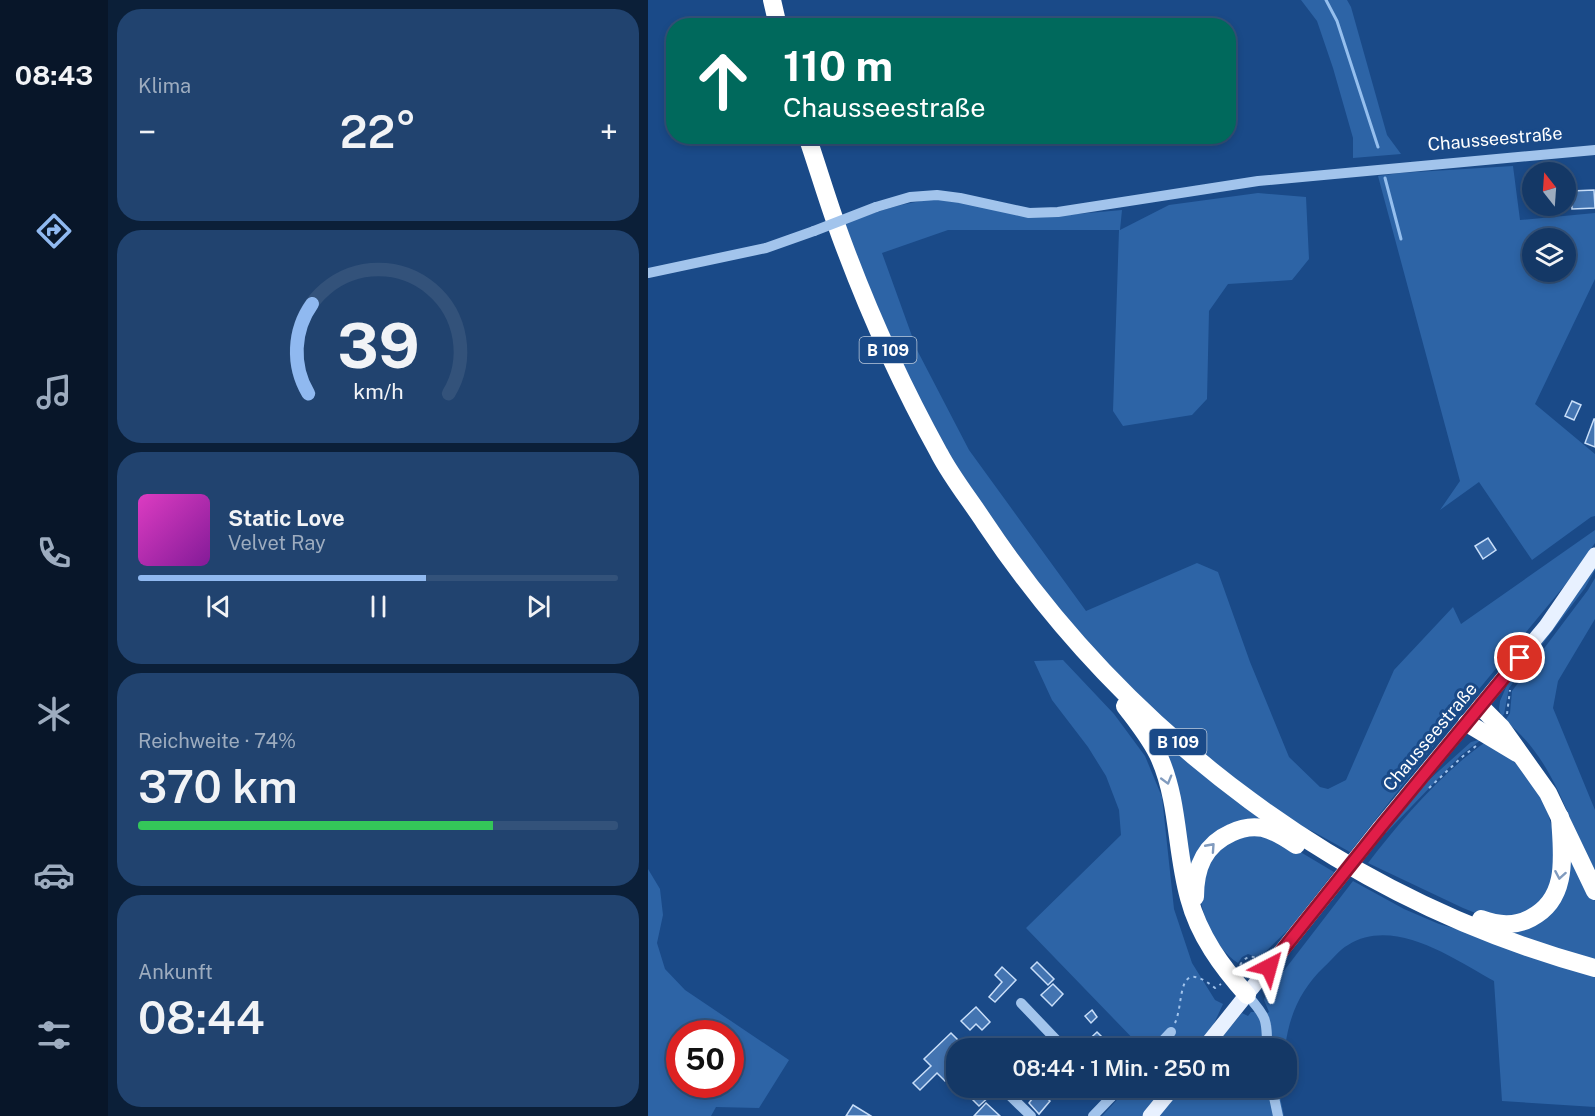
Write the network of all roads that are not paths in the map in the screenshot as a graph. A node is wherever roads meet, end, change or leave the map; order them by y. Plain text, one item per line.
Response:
1 (772, 0) edge
2 (776, 18) edge
3 (810, 144) edge
4 (1595, 150) edge
5 (648, 273) edge
6 (1595, 555) edge
7 (1078, 645) junction
8 (1481, 707) junction
9 (1467, 723) junction
10 (1521, 756) junction
11 (1560, 817) junction
12 (1342, 862) junction
13 (1595, 891) edge
14 (1415, 900) junction
15 (1198, 922) junction
16 (1595, 968) edge
17 (1248, 995) junction
18 (1021, 1003) dead end
19 (1171, 1032) road end
20 (1054, 1038) edge
21 (1165, 1038) edge
22 (1212, 1038) edge
23 (1267, 1038) edge
24 (1012, 1098) edge
25 (1110, 1098) edge
26 (1165, 1098) edge
27 (1274, 1098) edge
28 (1031, 1116) edge
29 (1093, 1116) edge
30 (1150, 1116) edge
31 (1278, 1116) edge

1 - 2 highway
3 - 7 highway, B 109
4 - 5 street, Chausseestraße, bridge
6 - 8 main road, Chausseestraße
7 - 12 highway, B 109
7 -> 15 highway
8 - 9 main road, Chausseestraße
8 - 10 highway
9 - 10 highway
9 - 17 main road, Chausseestraße, bridge
10 - 11 highway
11 - 13 highway
11 -> 14 highway
12 - 14 highway, B 109
15 -> 12 highway
14 - 16 highway, B 109
15 - 17 highway
17 - 22 main road, Chausseestraße
17 - 23 street
18 - 20 street
19 - 21 street
24 - 28 street
25 - 29 street
26 - 30 main road
27 - 31 street

